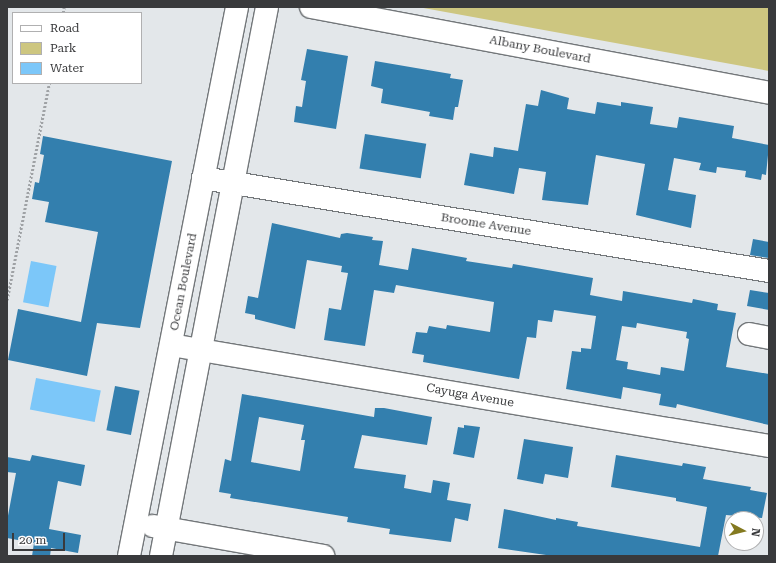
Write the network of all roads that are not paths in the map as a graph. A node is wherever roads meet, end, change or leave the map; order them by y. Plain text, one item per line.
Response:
1 (237, 7) edge
2 (267, 7) edge
3 (311, 7) edge
4 (769, 93) edge
5 (204, 178) junction
6 (233, 183) junction
7 (769, 271) edge
8 (172, 345) junction
9 (201, 350) junction
10 (769, 446) edge
11 (136, 523) junction
12 (166, 528) junction
13 (129, 556) edge
14 (161, 556) edge
15 (323, 556) edge

1 - 5 street, Ocean Boulevard
2 - 6 street
3 - 4 street, Albany Boulevard
5 - 6 street, Broome Avenue
5 - 8 street, Ocean Boulevard
6 - 7 street, Broome Avenue
6 - 9 street
8 - 9 street, Cayuga Avenue
8 - 11 street, Ocean Boulevard
9 - 10 street, Cayuga Avenue
9 - 12 street
11 - 12 street
11 - 13 street, Ocean Boulevard
12 - 14 street
12 - 15 street

